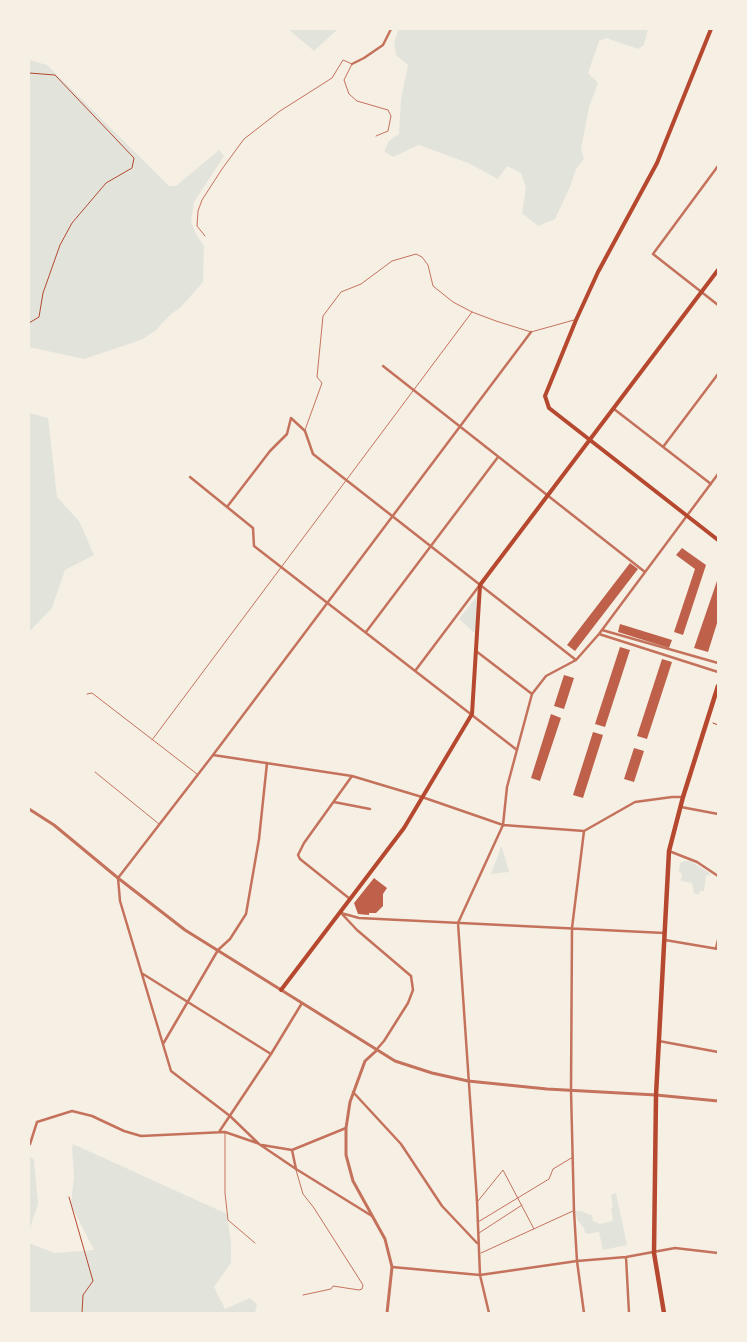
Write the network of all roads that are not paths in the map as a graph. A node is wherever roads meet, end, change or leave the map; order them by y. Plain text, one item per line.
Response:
1 (391, 29) edge
2 (711, 29) edge
3 (352, 64) junction
4 (376, 136) dead end
5 (718, 166) edge
6 (205, 236) dead end
7 (718, 270) edge
8 (701, 292) junction
9 (718, 305) edge
10 (472, 312) junction
11 (576, 320) junction
12 (531, 332) junction
13 (383, 366) dead end
14 (718, 374) edge
15 (414, 390) junction
16 (614, 409) junction
17 (460, 426) junction
18 (305, 430) junction
19 (589, 439) junction
20 (663, 447) junction
21 (498, 457) junction
22 (718, 474) edge
23 (190, 477) dead end
24 (346, 480) junction
25 (711, 484) junction
26 (548, 496) junction
27 (227, 507) junction
28 (686, 515) junction
29 (392, 516) junction
30 (718, 540) edge
31 (431, 546) junction
32 (281, 567) junction
33 (645, 572) junction
34 (480, 585) junction
35 (327, 602) junction
36 (602, 630) junction
37 (366, 632) junction
38 (599, 634) junction
39 (476, 651) junction
40 (576, 660) junction
41 (718, 663) edge
42 (415, 671) junction
43 (718, 672) edge
44 (718, 686) edge
45 (87, 694) dead end
46 (532, 694) junction
47 (472, 714) junction
48 (152, 740) junction
49 (517, 750) junction
50 (213, 754) junction
51 (267, 763) junction
52 (95, 772) dead end
53 (197, 775) junction
54 (352, 776) junction
55 (422, 797) junction
56 (683, 797) junction
57 (334, 802) junction
58 (680, 807) junction
59 (29, 809) edge
60 (370, 809) dead end
61 (718, 814) edge
62 (160, 824) junction
63 (503, 825) junction
64 (584, 831) junction
65 (669, 851) junction
66 (718, 876) edge
67 (118, 878) junction
68 (350, 899) junction
69 (341, 913) junction
70 (458, 923) junction
71 (572, 928) junction
72 (664, 933) junction
73 (664, 940) junction
74 (718, 940) edge
75 (717, 949) edge
76 (218, 950) junction
77 (142, 973) junction
78 (281, 990) junction
79 (189, 1001) junction
80 (302, 1003) junction
81 (659, 1041) junction
82 (163, 1044) junction
83 (376, 1051) junction
84 (718, 1052) edge
85 (271, 1054) junction
86 (468, 1081) junction
87 (572, 1091) junction
88 (353, 1092) junction
89 (656, 1095) junction
90 (718, 1101) edge
91 (230, 1116) junction
92 (346, 1128) junction
93 (218, 1132) junction
94 (225, 1132) junction
95 (30, 1144) edge
96 (260, 1144) junction
97 (292, 1150) junction
98 (573, 1157) junction
99 (296, 1169) junction
100 (518, 1196) junction
101 (478, 1201) junction
102 (522, 1205) junction
103 (574, 1211) junction
104 (373, 1217) junction
105 (478, 1222) junction
106 (534, 1229) junction
107 (478, 1233) junction
108 (255, 1243) dead end
109 (478, 1244) junction
110 (654, 1253) junction
111 (718, 1253) edge
112 (478, 1254) junction
113 (626, 1257) junction
114 (577, 1261) junction
115 (392, 1267) junction
116 (480, 1275) junction
117 (303, 1295) dead end
118 (387, 1313) edge
119 (489, 1313) edge
120 (584, 1313) edge
121 (630, 1313) edge
122 (664, 1313) edge

1 - 3 street
2 - 11 main road
3 - 4 lane
3 - 6 lane
5 - 8 street
7 - 8 main road
8 - 9 street
8 - 16 main road
10 - 12 lane
10 - 15 lane
10 - 18 lane
11 - 12 lane
11 - 19 main road
12 - 17 street
13 - 15 street
14 - 20 street
15 - 17 street
15 - 24 lane
16 - 19 main road
16 - 20 street
17 - 21 street
17 - 29 street
18 - 24 street
18 - 27 street
19 - 26 main road
19 - 28 main road
20 - 25 street
21 - 26 street
21 - 31 street
22 - 25 street
23 - 27 street
24 - 29 street
24 - 32 lane
25 - 28 street
26 - 33 street
26 - 34 main road
27 - 32 street
28 - 30 main road
28 - 33 street
29 - 31 street
29 - 35 street
31 - 34 street
31 - 37 street
32 - 35 street
32 - 48 lane
33 - 36 street
34 - 39 main road
34 - 40 street
34 - 42 street
35 - 37 street
35 - 50 street
36 - 38 street
36 - 41 street
37 - 42 street
38 - 40 street
38 - 43 street
39 - 46 street
39 - 47 main road
40 - 46 street
42 - 47 street
44 - 56 main road
45 - 48 lane
46 - 49 street
47 - 49 street
47 - 55 main road
48 - 53 lane
49 - 63 street
50 - 51 street
50 - 53 street
51 - 54 street
51 - 76 street
52 - 62 lane
53 - 62 street
54 - 55 street
54 - 57 street
55 - 63 street
55 - 68 main road
56 - 58 main road
56 - 64 street
57 - 60 street
57 - 68 street
58 - 61 street
58 - 65 main road
59 - 67 street
62 - 67 street
63 - 64 street
63 - 70 street
64 - 71 street
65 - 66 street
65 - 72 main road
67 - 76 street
67 - 77 street
68 - 69 main road
69 - 70 street
69 - 78 main road
69 - 83 street
70 - 71 street
70 - 86 street
71 - 72 street
71 - 87 street
72 - 73 main road
73 - 75 street
73 - 81 main road
74 - 75 street
76 - 78 street
76 - 79 street
77 - 79 street
77 - 82 street
78 - 80 street
79 - 82 street
79 - 85 street
80 - 83 street
80 - 85 street
81 - 84 street
81 - 89 main road
82 - 91 street
83 - 86 street
83 - 88 street
85 - 91 street
86 - 87 street
86 - 101 street
87 - 89 street
87 - 98 street
88 - 92 street
88 - 109 street
89 - 90 street
89 - 110 main road
91 - 93 street
91 - 96 street
92 - 97 street
92 - 104 street
93 - 94 street
93 - 95 street
94 - 96 street
94 - 108 lane
96 - 97 street
96 - 99 street
97 - 99 street
98 - 100 lane
98 - 103 street
99 - 104 street
99 - 117 lane
100 - 101 lane
100 - 102 lane
100 - 105 lane
101 - 105 street
102 - 106 lane
102 - 107 lane
103 - 106 lane
103 - 114 street
104 - 115 street
105 - 107 street
106 - 112 lane
107 - 109 street
109 - 112 street
110 - 111 street
110 - 113 street
110 - 122 main road
112 - 116 street
113 - 114 street
113 - 121 street
114 - 116 street
114 - 120 street
115 - 116 street
115 - 118 street
116 - 119 street

